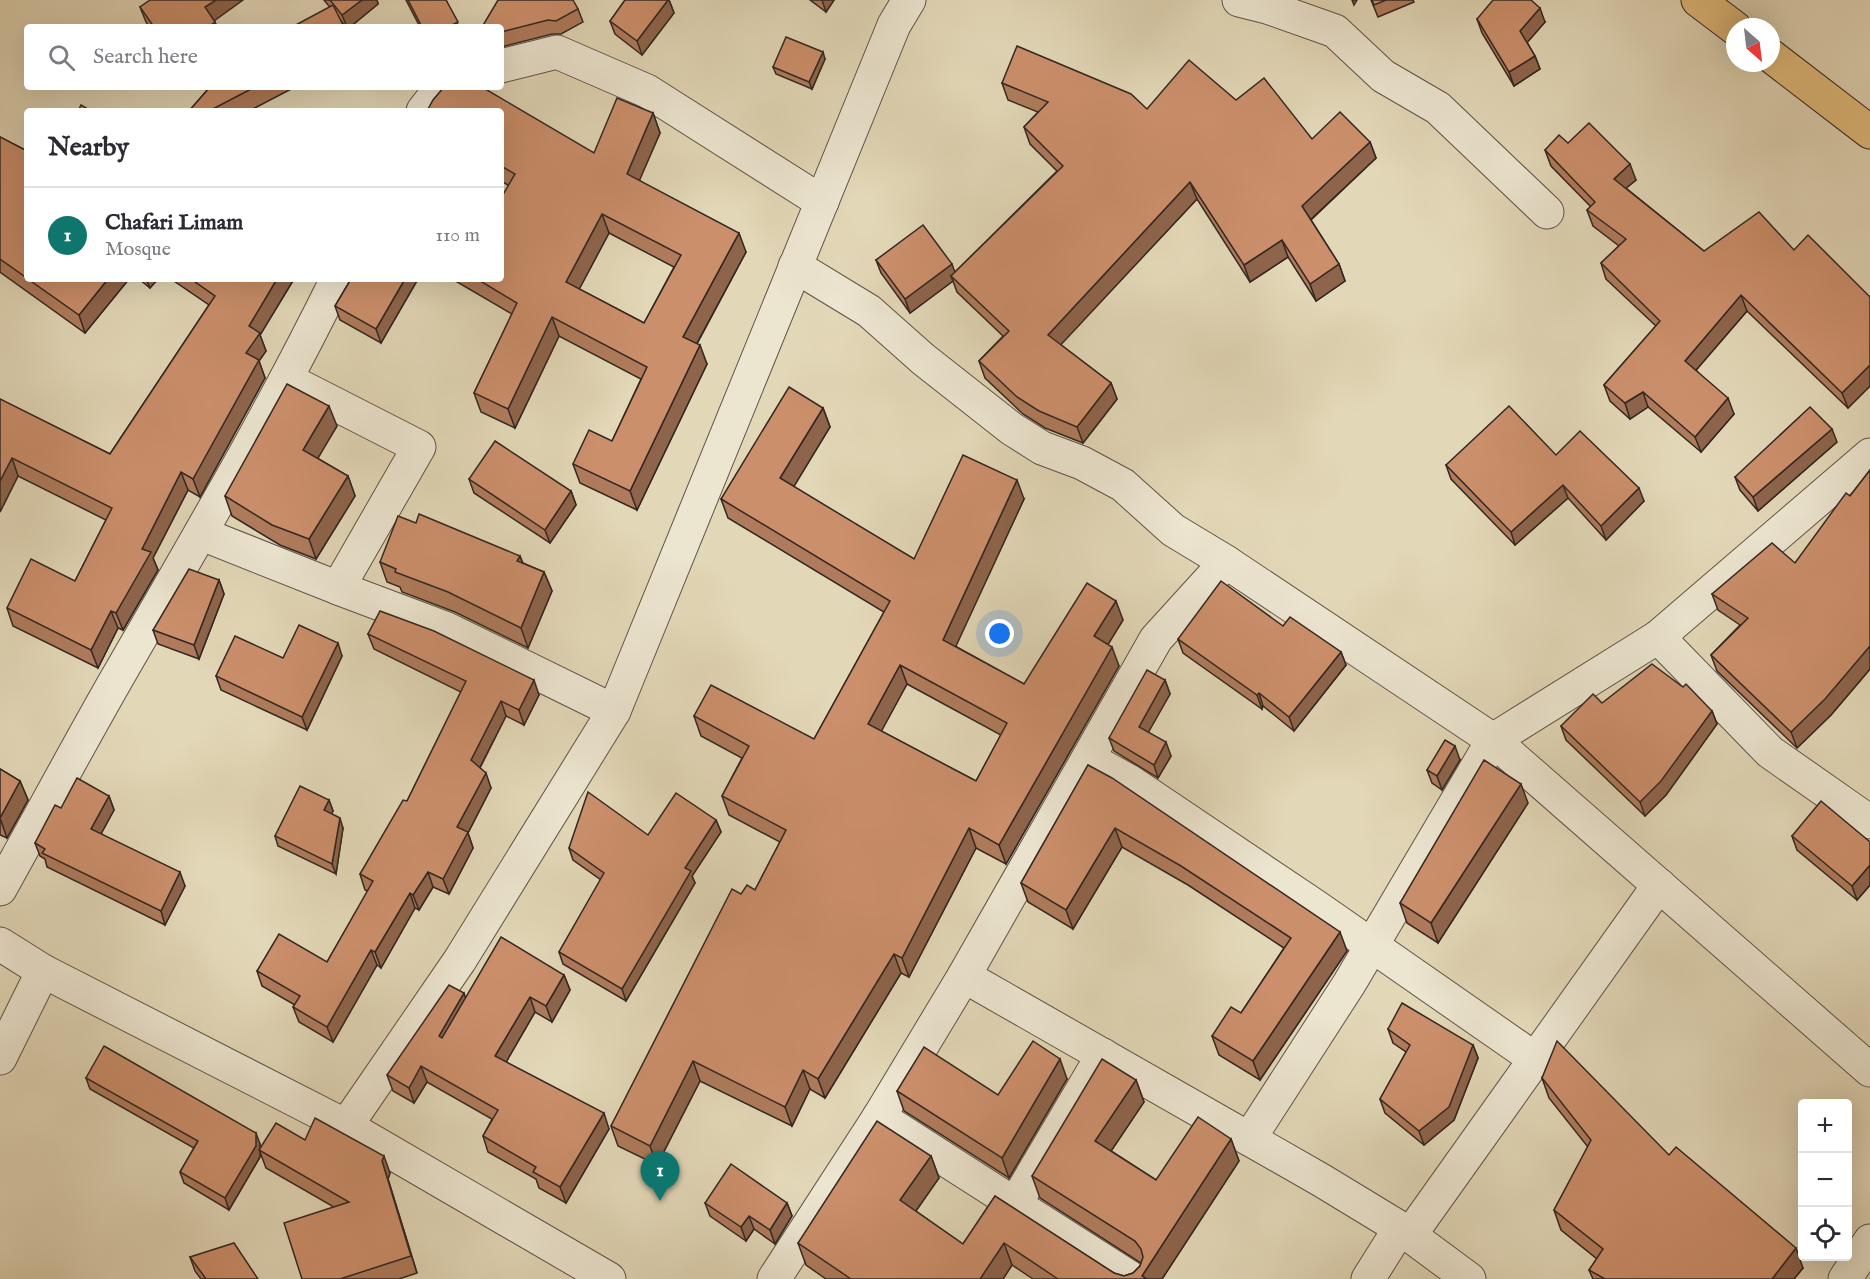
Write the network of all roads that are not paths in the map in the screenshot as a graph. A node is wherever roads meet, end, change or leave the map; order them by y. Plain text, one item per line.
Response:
1 (909, 0) edge
2 (1239, 0) edge
3 (1698, 0) edge
4 (1726, 21) edge
5 (1780, 63) edge
6 (504, 65) edge
7 (442, 90) edge
8 (426, 108) edge
9 (1870, 132) edge
10 (822, 202) junction
11 (1547, 212) dead end
12 (795, 266) junction
13 (335, 282) edge
14 (286, 379) junction
15 (1870, 455) edge
16 (202, 534) junction
17 (1226, 562) junction
18 (338, 588) junction
19 (1658, 637) junction
20 (614, 711) junction
21 (1493, 740) junction
22 (1089, 759) junction
23 (1870, 822) edge
24 (1659, 885) junction
25 (0, 889) edge
26 (0, 944) edge
27 (1372, 945) junction
28 (43, 971) junction
29 (964, 976) junction
30 (1103, 1055) junction
31 (0, 1058) edge
32 (1535, 1059) junction
33 (1870, 1070) edge
34 (879, 1118) junction
35 (346, 1126) junction
36 (1249, 1139) junction
37 (1015, 1204) junction
38 (1405, 1232) junction
39 (1870, 1241) edge
40 (609, 1279) edge
41 (774, 1279) edge
42 (1132, 1279) edge
43 (1368, 1279) edge
44 (1468, 1279) edge
45 (1845, 1279) edge

1 - 10 street
2 - 11 street
3 - 4 main road
5 - 9 main road
6 - 10 street
7 - 8 street
10 - 12 street
12 - 17 street
12 - 20 street
13 - 14 street
14 - 16 street
14 - 18 street
15 - 19 street
16 - 18 street
16 - 25 street
17 - 21 street
17 - 22 street
18 - 20 street
19 - 21 street
19 - 23 street
20 - 35 street
21 - 24 street
21 - 27 street
22 - 27 street
22 - 29 street
24 - 32 street
24 - 33 street
26 - 28 street
27 - 32 street
27 - 36 street
28 - 31 street
28 - 35 street
29 - 30 street
29 - 34 street
30 - 36 street
30 - 37 street
32 - 38 street
34 - 37 street
34 - 41 street
35 - 40 street
36 - 38 street
37 - 42 street
38 - 43 street
38 - 44 street
39 - 45 street

